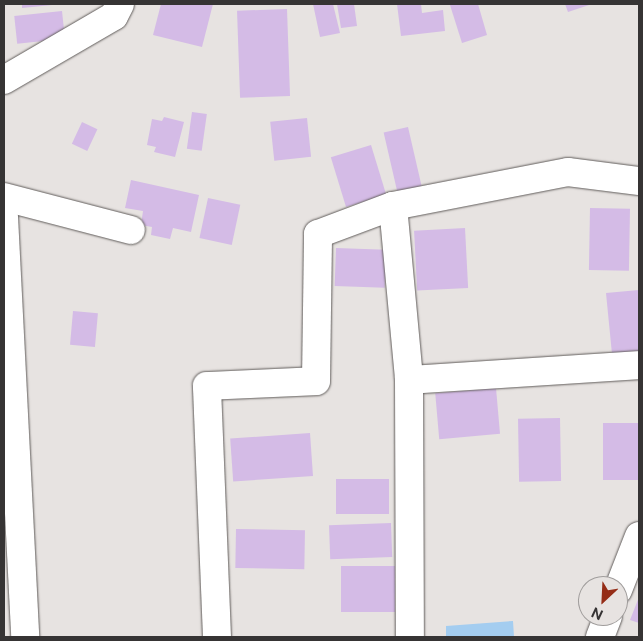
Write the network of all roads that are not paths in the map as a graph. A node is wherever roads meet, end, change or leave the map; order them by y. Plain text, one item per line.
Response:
1 (120, 4) edge
2 (4, 80) edge
3 (639, 181) edge
4 (4, 197) edge
5 (393, 206) junction
6 (4, 217) edge
7 (131, 230) dead end
8 (639, 365) edge
9 (409, 380) junction
10 (639, 536) edge
11 (623, 576) edge
12 (26, 637) edge
13 (217, 637) edge
14 (410, 637) edge

1 - 2 street
3 - 5 street
4 - 7 street
5 - 9 street
5 - 13 street
6 - 12 street
8 - 9 street
9 - 14 street
10 - 11 street

